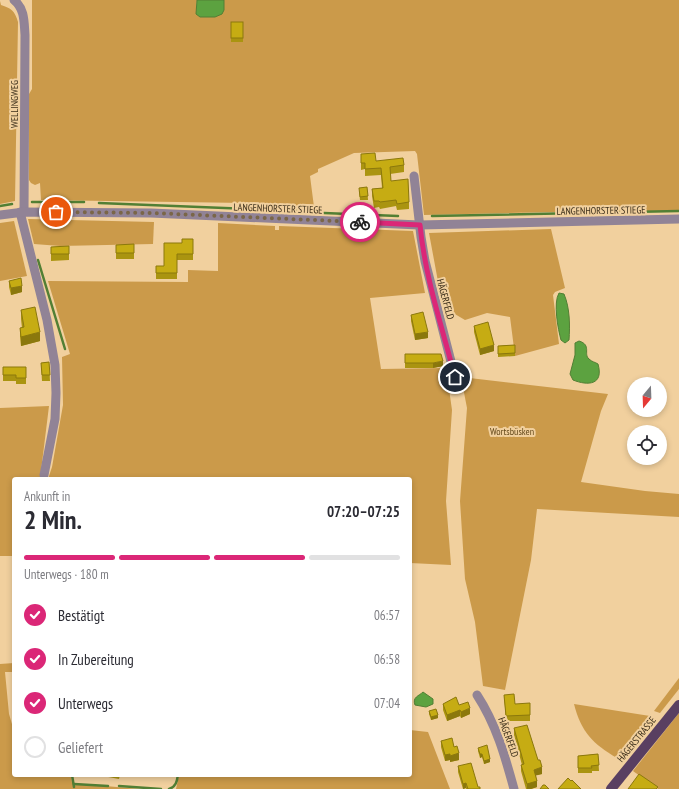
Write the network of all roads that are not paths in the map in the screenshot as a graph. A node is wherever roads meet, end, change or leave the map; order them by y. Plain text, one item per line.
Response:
1 (14, 0) edge
2 (414, 176) dead end
3 (22, 212) junction
4 (0, 215) edge
5 (679, 219) edge
6 (420, 225) junction
7 (455, 377) dead end
8 (44, 475) dead end
9 (477, 695) dead end
10 (679, 705) edge
11 (514, 789) edge
12 (611, 789) edge

1 - 3 street, WELLINGWEG
2 - 6 street, HÄGERFELD
3 - 4 street, LANGENHORSTER STIEGE
3 - 6 street, LANGENHORSTER STIEGE
3 - 8 street
5 - 6 street, LANGENHORSTER STIEGE
6 - 7 street, HÄGERFELD
9 - 11 street, HÄGERFELD
10 - 12 main road, HÄGERSTRASSE

